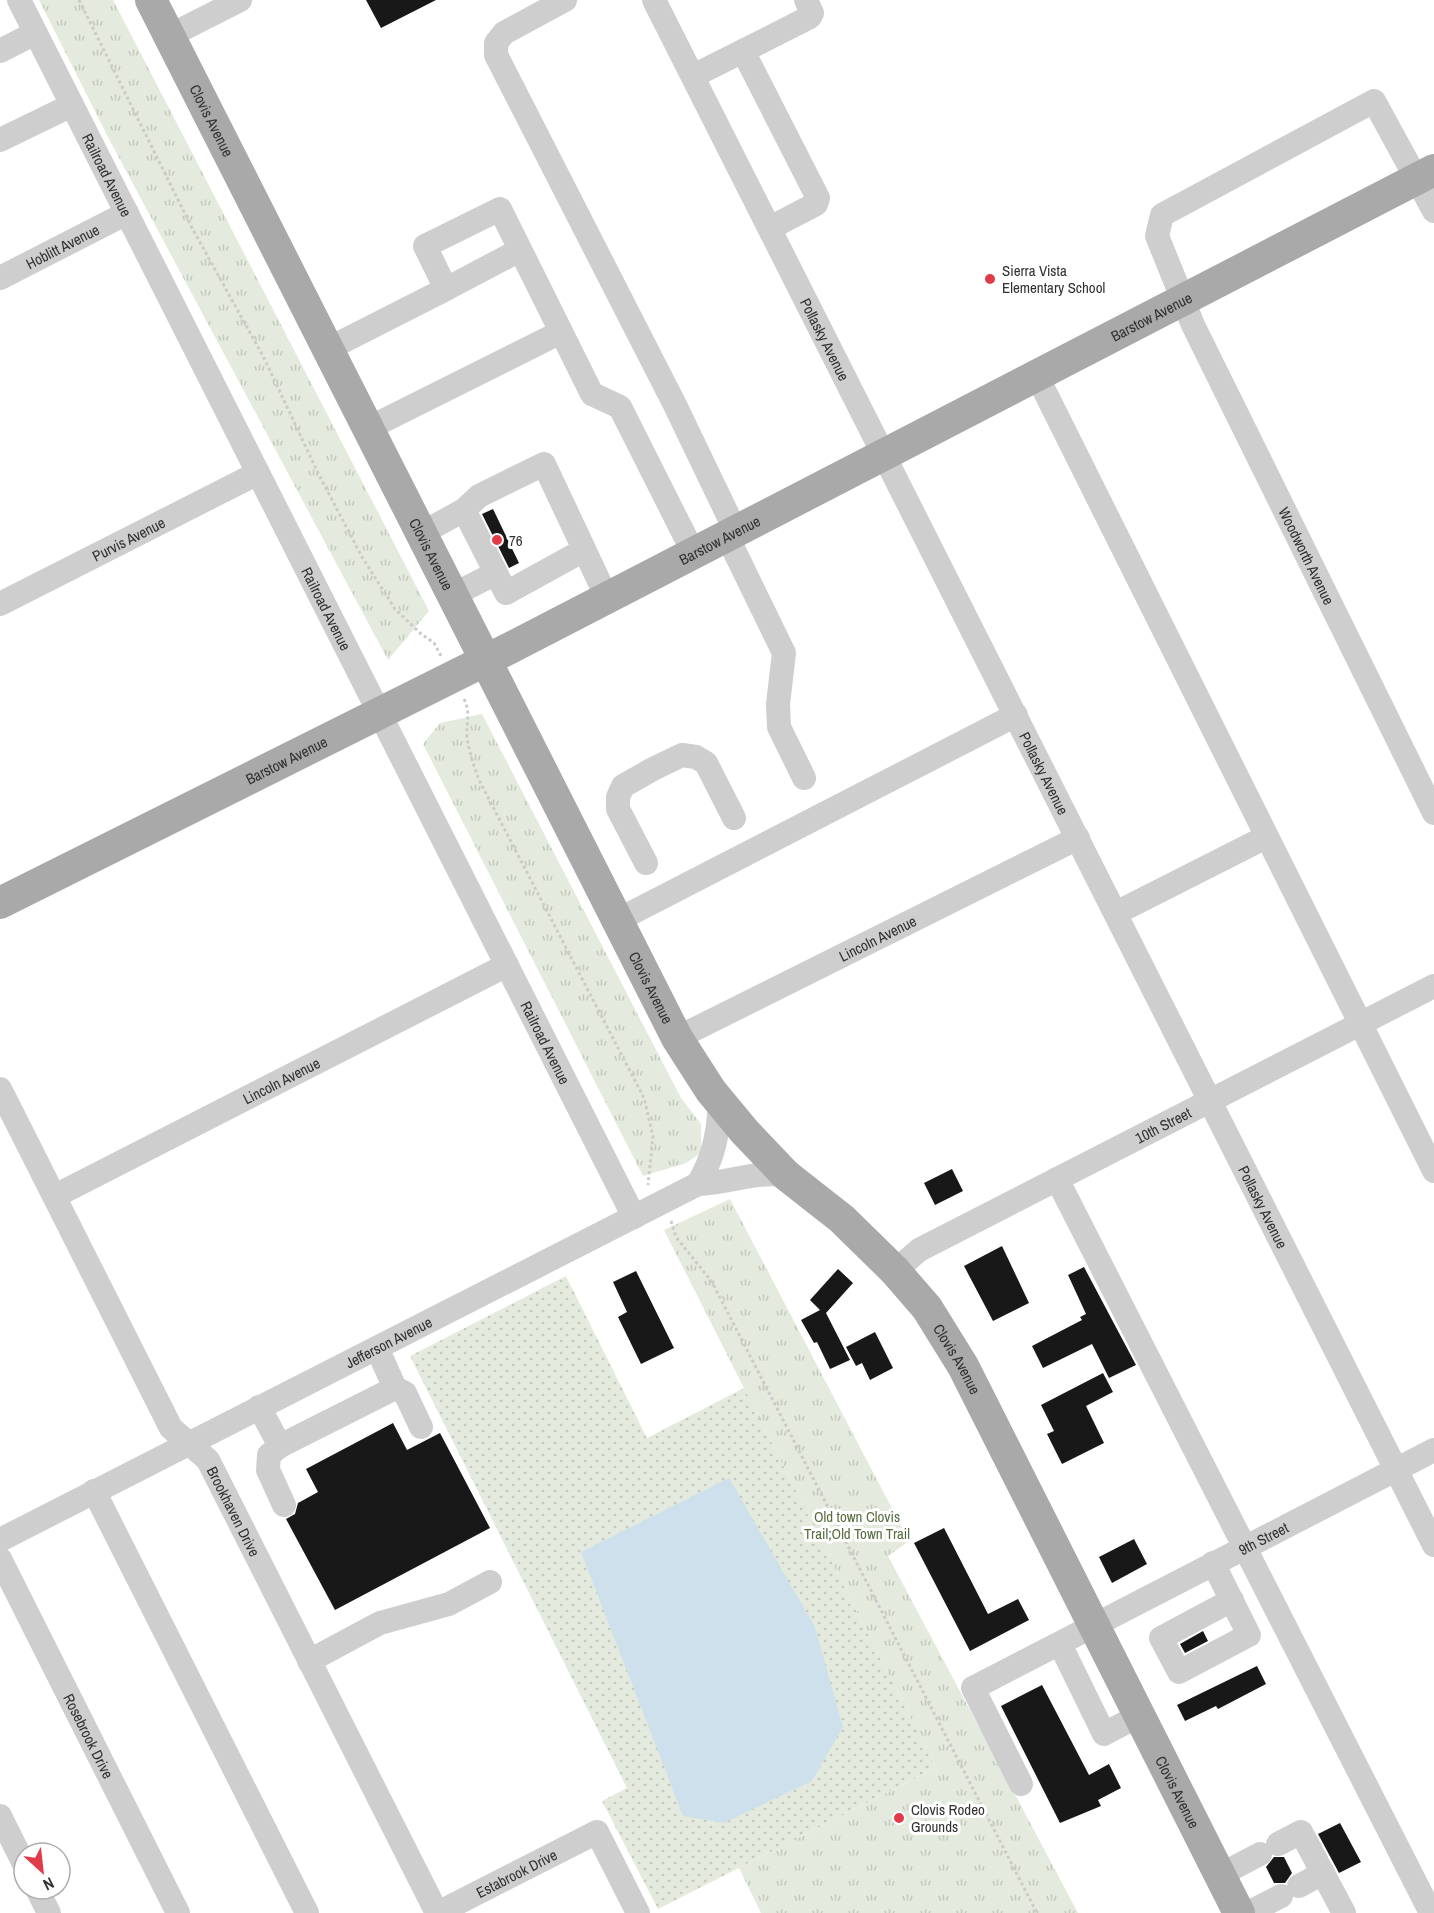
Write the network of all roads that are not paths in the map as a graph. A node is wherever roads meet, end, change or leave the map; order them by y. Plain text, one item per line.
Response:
1 (19, 0) edge
2 (151, 0) edge
3 (240, 0) edge
4 (565, 0) edge
5 (654, 0) edge
6 (806, 0) edge
7 (35, 33) junction
8 (169, 36) junction
9 (0, 51) edge
10 (743, 51) junction
11 (693, 76) junction
12 (72, 105) junction
13 (0, 140) edge
14 (1425, 174) edge
15 (1434, 211) edge
16 (127, 213) junction
17 (770, 228) junction
18 (520, 250) junction
19 (0, 278) edge
20 (446, 289) junction
21 (1182, 298) junction
22 (561, 332) junction
23 (328, 350) junction
24 (1036, 374) junction
25 (369, 428) junction
26 (883, 453) junction
27 (258, 472) junction
28 (464, 510) junction
29 (422, 533) junction
30 (731, 534) junction
31 (584, 550) junction
32 (694, 554) junction
33 (496, 573) junction
34 (453, 595) junction
35 (607, 598) junction
36 (0, 604) edge
37 (487, 660) junction
38 (380, 714) junction
39 (1016, 715) junction
40 (804, 778) dead end
41 (1434, 813) edge
42 (734, 818) dead end
43 (1266, 837) junction
44 (1078, 838) junction
45 (646, 863) dead end
46 (0, 903) edge
47 (1116, 913) junction
48 (618, 920) junction
49 (507, 965) junction
50 (1434, 986) edge
51 (1359, 1024) junction
52 (677, 1038) junction
53 (0, 1089) edge
54 (1211, 1100) junction
55 (720, 1103) junction
56 (1434, 1171) edge
57 (786, 1175) junction
58 (1057, 1179) junction
59 (698, 1184) junction
60 (55, 1196) junction
61 (634, 1217) junction
62 (895, 1271) junction
63 (377, 1347) junction
64 (395, 1388) junction
65 (259, 1407) junction
66 (421, 1427) dead end
67 (190, 1442) junction
68 (280, 1446) junction
69 (1434, 1450) edge
70 (1394, 1470) junction
71 (94, 1491) junction
72 (284, 1505) dead end
73 (0, 1540) edge
74 (1434, 1545) edge
75 (1245, 1547) junction
76 (0, 1559) edge
77 (1214, 1563) junction
78 (490, 1582) dead end
79 (1232, 1600) dead end
80 (1092, 1627) junction
81 (1060, 1644) junction
82 (309, 1661) junction
83 (1117, 1676) junction
84 (1084, 1692) junction
85 (1138, 1716) junction
86 (1021, 1784) dead end
87 (0, 1816) edge
88 (12, 1841) edge
89 (1323, 1873) junction
90 (1220, 1875) junction
91 (1424, 1907) edge
92 (178, 1913) edge
93 (307, 1913) edge
94 (437, 1913) edge
95 (638, 1913) edge
96 (1239, 1913) edge
97 (1248, 1913) edge
98 (1344, 1913) edge

1 - 7 street, Railroad Avenue
2 - 8 main road, Clovis Avenue
3 - 8 street
4 - 30 street
5 - 11 street, Pollasky Avenue
6 - 10 street
7 - 9 street
7 - 12 street, Railroad Avenue
8 - 23 main road, Clovis Avenue
10 - 11 street
10 - 17 street
11 - 17 street, Pollasky Avenue
12 - 13 street
12 - 16 street, Railroad Avenue
14 - 15 street
14 - 21 main road, Barstow Avenue
14 - 21 street, Woodworth Avenue
16 - 19 street, Hoblitt Avenue
16 - 27 street, Railroad Avenue
17 - 26 street, Pollasky Avenue
18 - 20 street
18 - 20 street
18 - 22 street
20 - 23 street
21 - 24 main road, Barstow Avenue
21 - 41 street, Woodworth Avenue
22 - 25 street
22 - 32 street
23 - 25 main road, Clovis Avenue
24 - 26 main road, Barstow Avenue
24 - 43 street
25 - 29 main road, Clovis Avenue
26 - 30 main road, Barstow Avenue
26 - 39 street, Pollasky Avenue
27 - 36 street, Purvis Avenue
27 - 38 street, Railroad Avenue
28 - 29 street
28 - 31 street
28 - 33 street
29 - 34 main road, Clovis Avenue
30 - 32 main road, Barstow Avenue
30 - 40 street
31 - 33 street
31 - 35 street
32 - 35 main road, Barstow Avenue
33 - 34 street
34 - 37 main road, Clovis Avenue
35 - 37 main road, Barstow Avenue
37 - 38 main road, Barstow Avenue
37 - 48 main road, Clovis Avenue
38 - 46 main road, Barstow Avenue
38 - 49 street, Railroad Avenue
39 - 44 street, Pollasky Avenue
39 - 48 street
42 - 45 street
43 - 47 street
43 - 51 street
44 - 47 street, Pollasky Avenue
44 - 52 street, Lincoln Avenue
47 - 54 street, Pollasky Avenue
48 - 52 main road, Clovis Avenue
49 - 60 street, Lincoln Avenue
49 - 61 street, Railroad Avenue
50 - 51 street, 10th Street
51 - 54 street, 10th Street
51 - 56 street
52 - 55 main road, Clovis Avenue
53 - 60 street, Brookhaven Drive
54 - 58 street, 10th Street
54 - 70 street, Pollasky Avenue
55 - 57 main road, Clovis Avenue
55 - 59 street
57 - 59 street, Jefferson Avenue
57 - 62 main road, Clovis Avenue
58 - 62 street, 10th Street
58 - 75 street
59 - 61 street, Jefferson Avenue
60 - 67 street, Brookhaven Drive
61 - 63 street, Jefferson Avenue
62 - 80 main road, Clovis Avenue
63 - 64 street
63 - 65 street, Jefferson Avenue
64 - 66 street
64 - 68 street
65 - 67 street, Jefferson Avenue
65 - 68 street
67 - 71 street, Jefferson Avenue
67 - 82 street, Brookhaven Drive
68 - 72 street
69 - 70 street, 9th Street
70 - 74 street, Pollasky Avenue
70 - 75 street, 9th Street
71 - 73 street, Jefferson Avenue
71 - 93 street
75 - 77 street, 9th Street
75 - 91 street
76 - 92 street, Rosebrook Drive
77 - 79 street
77 - 80 street, 9th Street
78 - 82 street
80 - 81 street, 9th Street
80 - 83 main road, Clovis Avenue
81 - 84 street
81 - 86 street, 9th Street
82 - 94 street, Brookhaven Drive
83 - 84 street
83 - 85 main road, Clovis Avenue
84 - 85 street
85 - 90 main road, Clovis Avenue
87 - 88 street
89 - 90 street
89 - 97 street
89 - 98 street
90 - 96 main road, Clovis Avenue
94 - 95 street, Estabrook Drive

